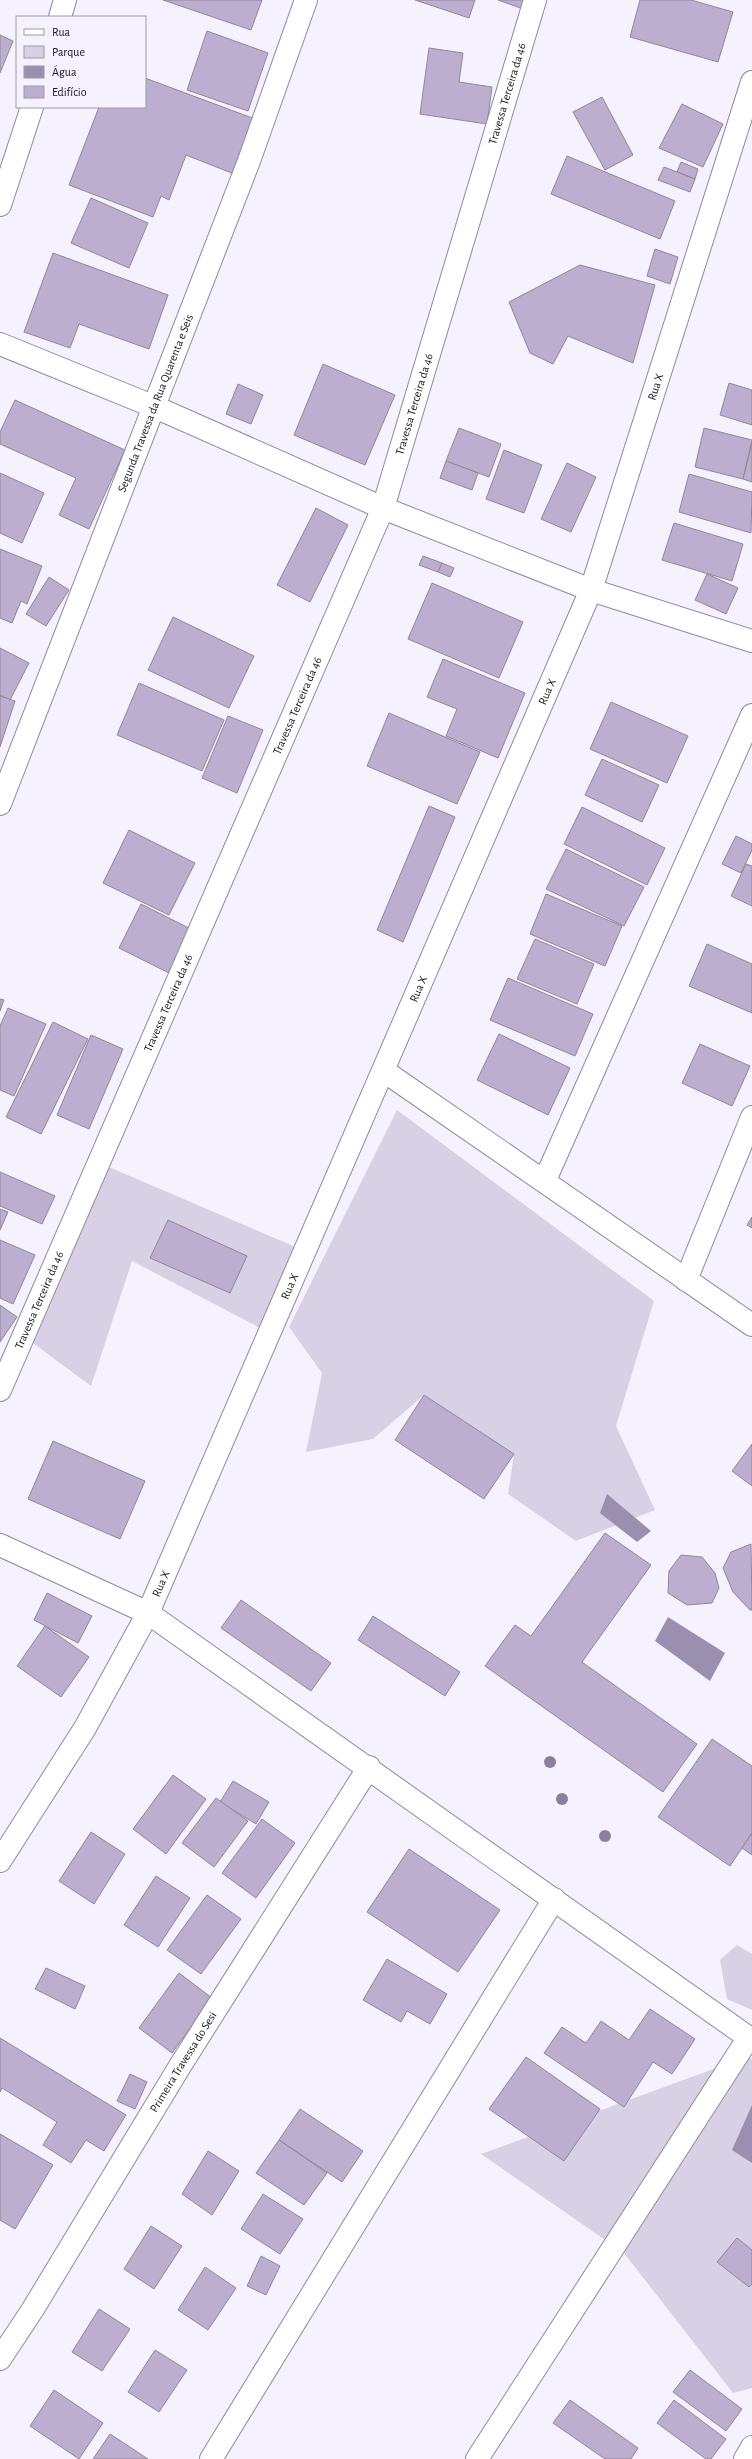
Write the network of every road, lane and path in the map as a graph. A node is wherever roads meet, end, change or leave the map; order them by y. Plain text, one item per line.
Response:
1 (65, 0) edge
2 (306, 0) edge
3 (535, 0) edge
4 (60, 16) edge
5 (752, 82) edge
6 (32, 108) edge
7 (0, 204) edge
8 (0, 344) edge
9 (155, 407) junction
10 (383, 508) junction
11 (591, 590) junction
12 (752, 641) edge
13 (752, 715) edge
14 (0, 804) edge
15 (384, 1071) junction
16 (752, 1117) edge
17 (545, 1180) junction
18 (686, 1280) junction
19 (752, 1324) edge
20 (0, 1390) edge
21 (0, 1545) edge
22 (148, 1613) junction
23 (369, 1767) junction
24 (0, 1861) edge
25 (554, 1899) junction
26 (750, 2038) edge
27 (0, 2359) edge
28 (752, 2447) edge
29 (211, 2459) edge
30 (477, 2459) edge
31 (745, 2459) edge

1 - 4 street
2 - 9 street, Segunda Travessa da Rua Quarenta e Seis
3 - 10 street, Travessa Terceira da 46
5 - 11 street, Rua X
6 - 7 street
8 - 9 street
9 - 10 street
9 - 14 street, Segunda Travessa da Rua Quarenta e Seis
10 - 11 street
10 - 20 street, Travessa Terceira da 46
11 - 12 street
11 - 15 street, Rua X
13 - 17 street
15 - 17 street
15 - 22 street, Rua X
16 - 18 street
17 - 18 street
18 - 19 street
21 - 22 street
22 - 23 street
22 - 24 street, Rua X
23 - 25 street
23 - 27 street, Primeira Travessa do Sesi
25 - 26 street
25 - 29 street
26 - 30 street
28 - 31 street

